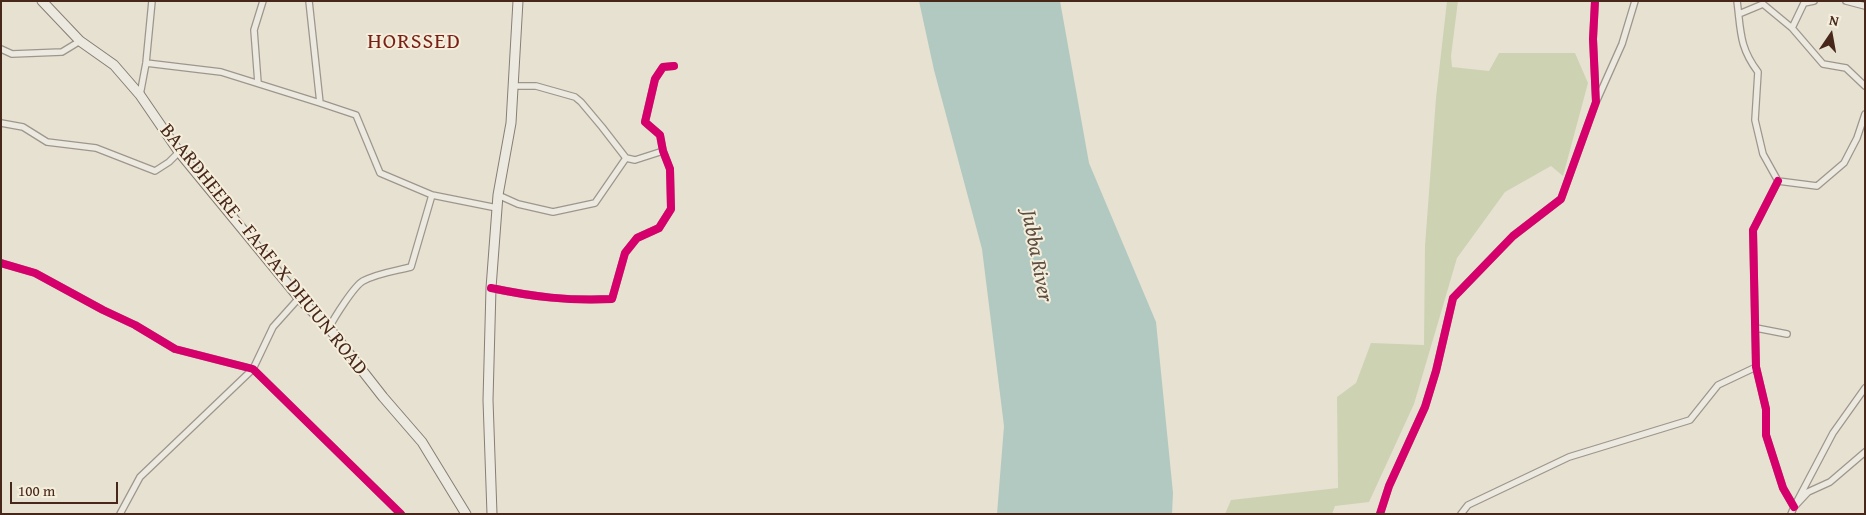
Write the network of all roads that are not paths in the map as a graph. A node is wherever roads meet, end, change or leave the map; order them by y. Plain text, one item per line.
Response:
1 (42, 1) edge
2 (152, 1) edge
3 (263, 1) edge
4 (309, 1) edge
5 (518, 1) edge
6 (1595, 1) edge
7 (1635, 1) edge
8 (1738, 1) edge
9 (1814, 1) edge
10 (1846, 1) edge
11 (1865, 6) edge
12 (1739, 14) junction
13 (1792, 28) junction
14 (80, 41) junction
15 (1, 50) edge
16 (146, 63) junction
17 (674, 66) dead end
18 (258, 83) junction
19 (513, 86) junction
20 (1865, 86) edge
21 (140, 94) junction
22 (1596, 102) junction
23 (320, 103) junction
24 (1865, 114) edge
25 (1, 123) edge
26 (662, 151) junction
27 (180, 152) junction
28 (626, 158) junction
29 (1778, 181) junction
30 (432, 195) junction
31 (498, 195) junction
32 (497, 208) junction
33 (1, 263) edge
34 (492, 288) junction
35 (299, 298) junction
36 (329, 328) junction
37 (1756, 328) junction
38 (1787, 334) dead end
39 (1756, 367) junction
40 (254, 369) junction
41 (1865, 388) edge
42 (1865, 452) edge
43 (1794, 507) junction
44 (120, 514) edge
45 (401, 514) edge
46 (466, 514) edge
47 (492, 514) edge
48 (1380, 514) edge
49 (1461, 514) edge
50 (1791, 514) edge

1 - 14 main road, BAARDHEERE - FAAFAX DHUUN ROAD
2 - 16 street
3 - 18 street
4 - 23 street
5 - 19 main road
6 - 22 street
7 - 22 street
8 - 12 street
9 - 13 street
10 - 11 street
12 - 13 street
12 - 29 street
13 - 20 street
14 - 15 street
14 - 21 main road, BAARDHEERE - FAAFAX DHUUN ROAD
16 - 18 street
16 - 21 street
17 - 26 street
18 - 23 street
19 - 28 street
19 - 31 main road
21 - 27 main road, BAARDHEERE - FAAFAX DHUUN ROAD
22 - 48 street
23 - 30 street
24 - 29 street
25 - 27 street
26 - 28 street
26 - 34 street
27 - 35 main road, BAARDHEERE - FAAFAX DHUUN ROAD
28 - 31 street
29 - 37 street
30 - 32 street
30 - 36 street
31 - 32 main road
32 - 34 main road
33 - 40 street
34 - 47 main road
35 - 36 main road, BAARDHEERE - FAAFAX DHUUN ROAD
35 - 40 street
36 - 46 main road, BAARDHEERE - FAAFAX DHUUN ROAD
37 - 38 street
37 - 39 street
39 - 43 street
39 - 49 street
40 - 44 street
40 - 45 street
41 - 43 street
42 - 43 street
43 - 50 street

